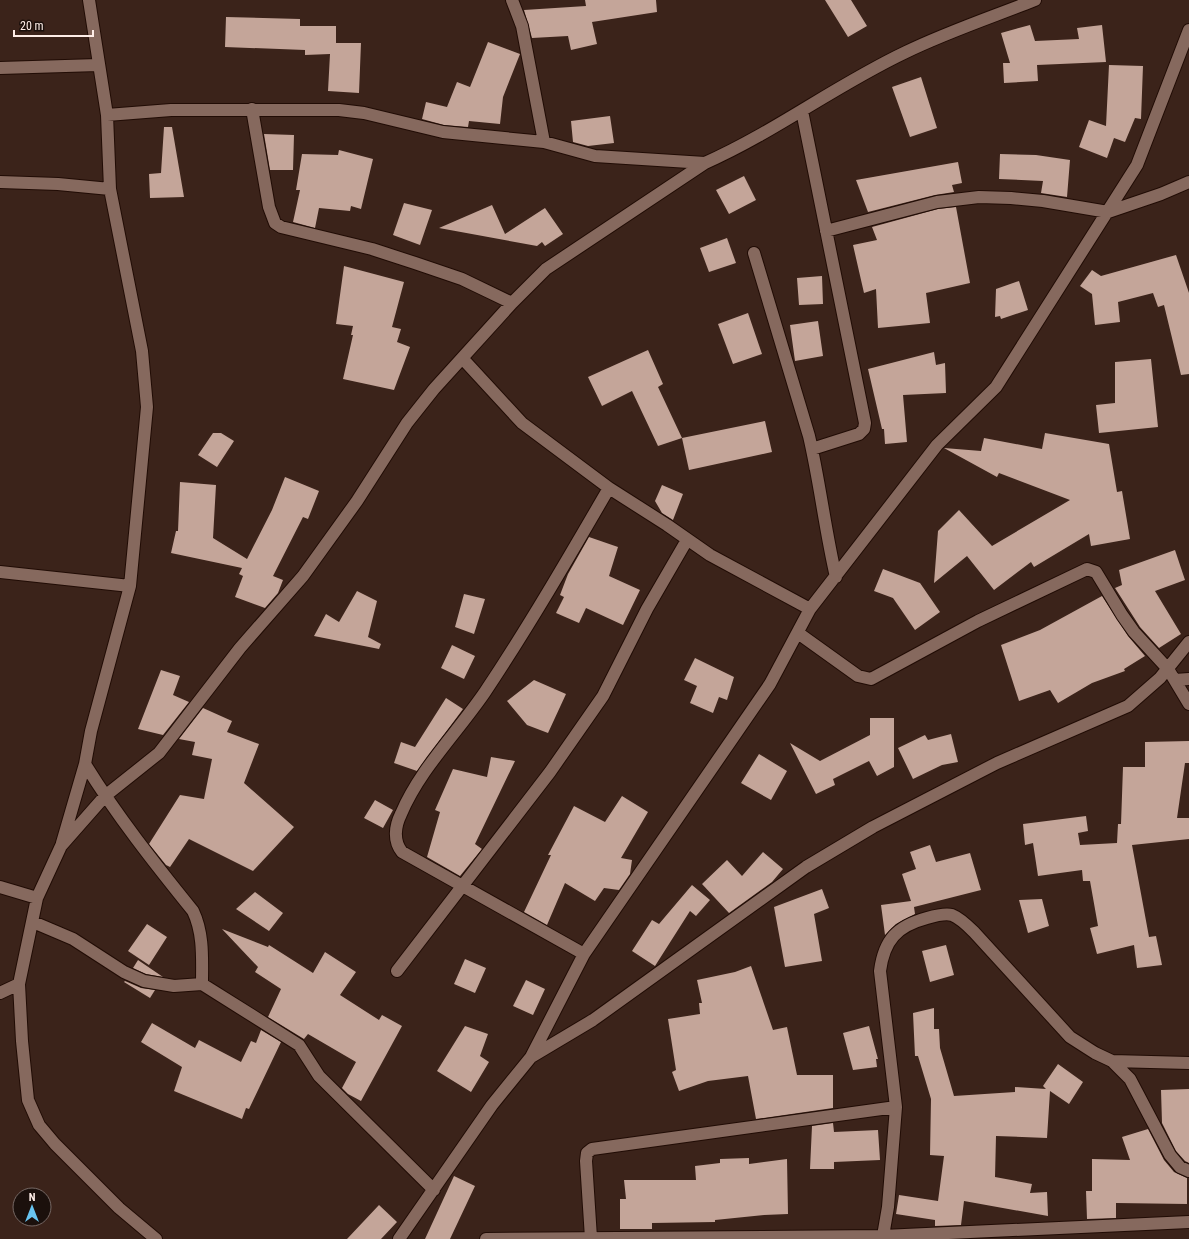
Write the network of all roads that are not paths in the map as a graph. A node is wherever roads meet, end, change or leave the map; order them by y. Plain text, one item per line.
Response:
1 (89, 0) edge
2 (512, 0) edge
3 (1035, 0) edge
4 (1189, 30) edge
5 (98, 65) junction
6 (0, 68) edge
7 (252, 109) junction
8 (802, 111) junction
9 (107, 115) junction
10 (544, 142) junction
11 (704, 163) junction
12 (0, 182) edge
13 (1189, 182) edge
14 (110, 189) junction
15 (1108, 212) junction
16 (826, 231) junction
17 (754, 253) dead end
18 (512, 303) junction
19 (463, 359) junction
20 (812, 449) junction
21 (609, 488) junction
22 (687, 540) junction
23 (0, 572) edge
24 (836, 577) junction
25 (130, 586) junction
26 (810, 609) junction
27 (798, 633) junction
28 (1189, 642) edge
29 (1168, 669) junction
30 (1189, 679) edge
31 (1175, 680) junction
32 (1189, 704) edge
33 (85, 764) junction
34 (105, 796) junction
35 (61, 846) junction
36 (461, 886) junction
37 (0, 887) edge
38 (37, 898) junction
39 (32, 922) junction
40 (584, 954) junction
41 (397, 971) dead end
42 (19, 984) junction
43 (202, 984) junction
44 (0, 993) edge
45 (531, 1057) junction
46 (1112, 1061) junction
47 (1189, 1063) edge
48 (896, 1107) junction
49 (1189, 1171) edge
50 (434, 1190) junction
51 (1189, 1222) edge
52 (882, 1236) junction
53 (591, 1238) junction
54 (156, 1239) edge
55 (399, 1239) edge
56 (486, 1239) edge

1 - 5 street
2 - 10 street
3 - 8 street
4 - 15 street
5 - 6 street
5 - 9 street
7 - 9 street
7 - 10 street
7 - 18 street
8 - 11 street
8 - 16 street
9 - 14 street
10 - 11 street
11 - 18 street
12 - 14 street
13 - 15 street
14 - 25 street
15 - 16 street
15 - 24 street
16 - 20 street
17 - 20 street
18 - 19 street
19 - 21 street
19 - 34 street
20 - 24 street
21 - 22 street
21 - 36 street
22 - 26 street
22 - 36 street
23 - 25 street
24 - 26 street
25 - 33 street
26 - 27 street
27 - 29 street
27 - 40 street
28 - 29 street
29 - 31 street
29 - 45 street
30 - 31 street
31 - 32 street
33 - 34 street
33 - 35 street
34 - 35 street
34 - 43 street
35 - 38 street
36 - 40 street
36 - 41 street
37 - 38 street
38 - 39 street
39 - 42 street
39 - 43 street
40 - 45 street
42 - 44 street
42 - 54 street
43 - 50 street
45 - 50 street
46 - 47 street
46 - 48 street
46 - 49 street
48 - 52 street
48 - 53 street
50 - 55 street
51 - 52 street
52 - 53 street
53 - 56 street

